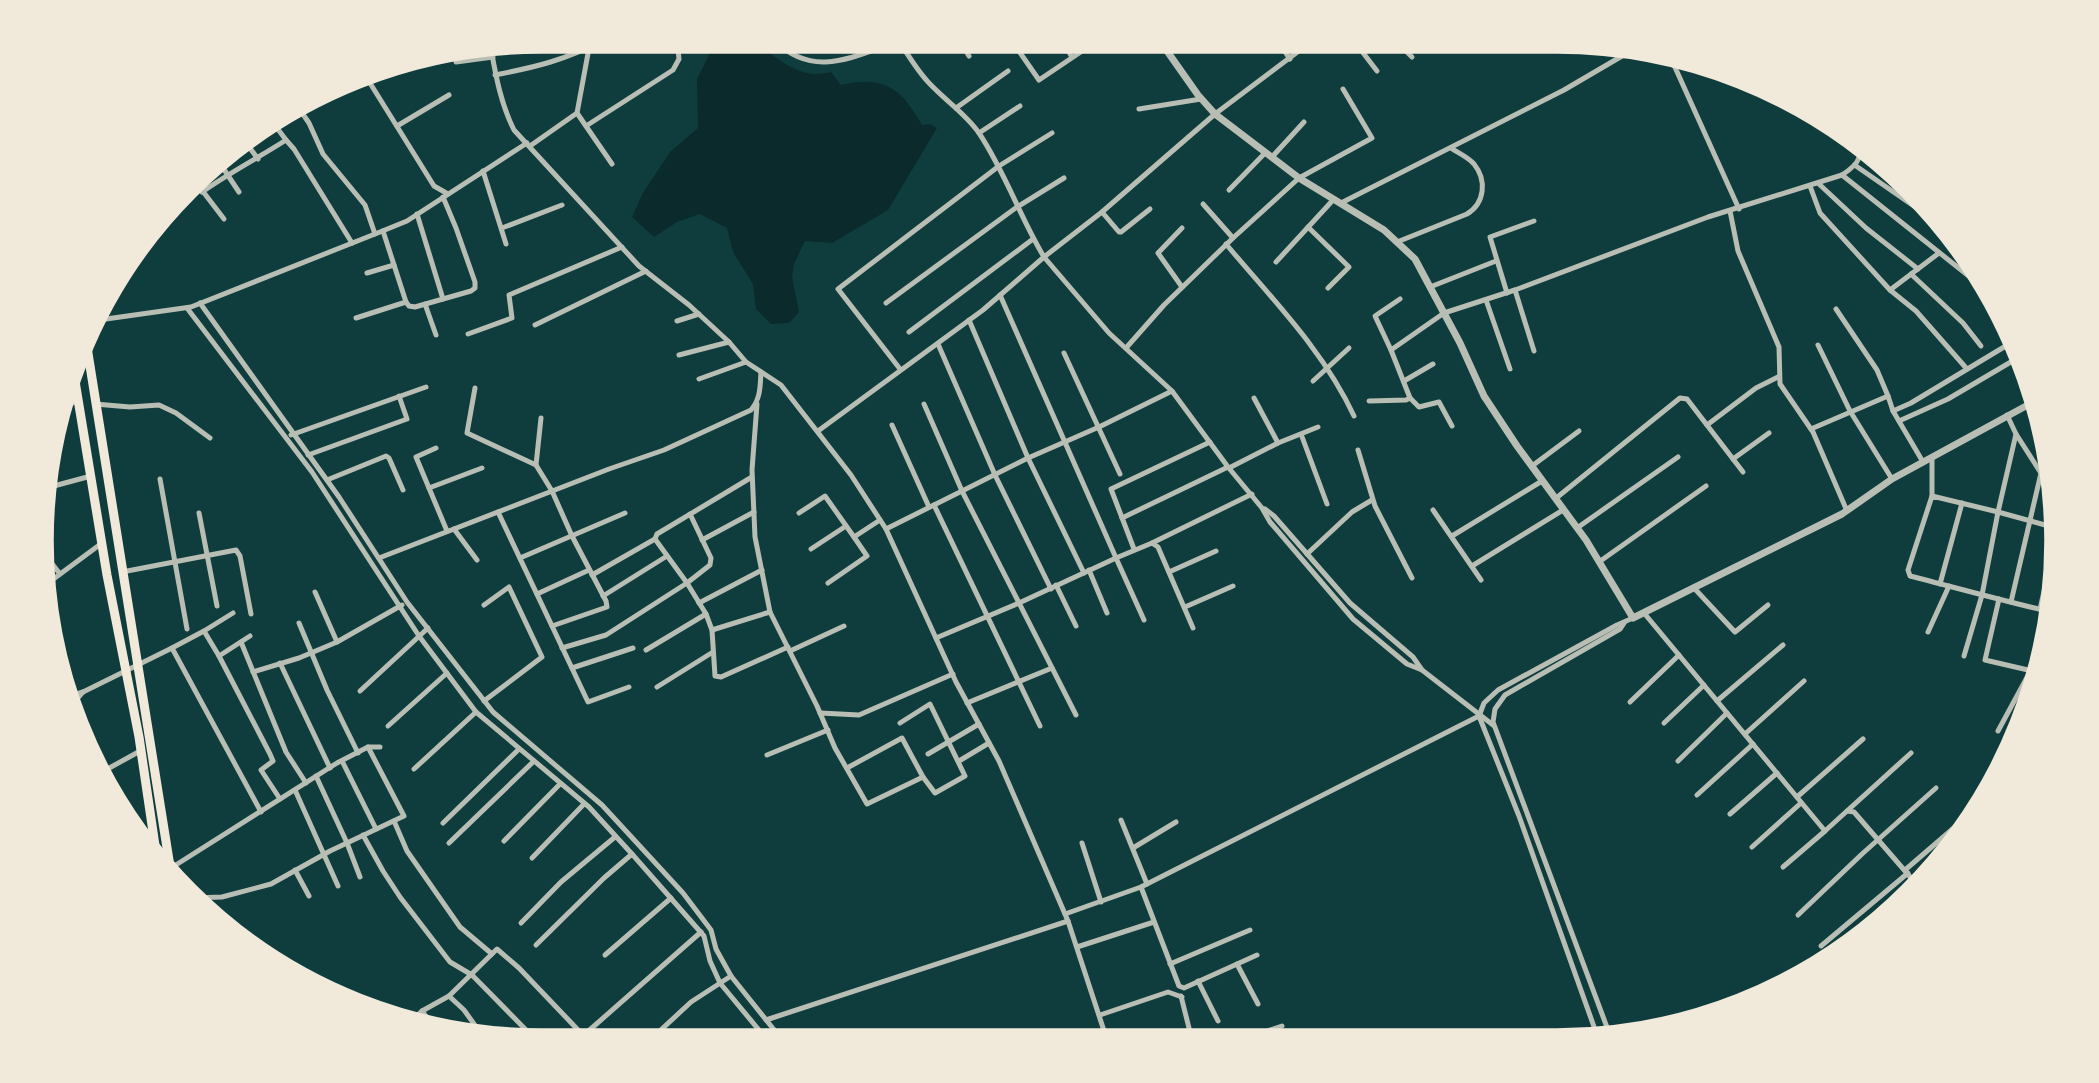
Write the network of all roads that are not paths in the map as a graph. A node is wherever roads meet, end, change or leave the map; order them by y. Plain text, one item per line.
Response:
1 (582, 52) edge
2 (588, 52) edge
3 (678, 52) edge
4 (788, 52) edge
5 (865, 52) edge
6 (907, 52) edge
7 (967, 52) edge
8 (1020, 52) edge
9 (1069, 52) edge
10 (1080, 52) edge
11 (1168, 52) edge
12 (1285, 52) edge
13 (1299, 52) edge
14 (1362, 52) edge
15 (1407, 52) edge
16 (862, 53) joint
17 (969, 56) dead end
18 (493, 57) joint
19 (1072, 57) junction
20 (1412, 57) dead end
21 (1619, 57) edge
22 (1290, 59) junction
23 (456, 62) dead end
24 (1676, 67) edge
25 (1008, 71) dead end
26 (1377, 71) dead end
27 (495, 75) junction
28 (370, 83) edge
29 (1343, 89) dead end
30 (449, 95) dead end
31 (1201, 99) junction
32 (1020, 106) dead end
33 (956, 108) junction
34 (1139, 109) dead end
35 (577, 113) junction
36 (1215, 114) junction
37 (303, 115) edge
38 (1304, 122) dead end
39 (586, 125) junction
40 (397, 126) junction
41 (278, 130) edge
42 (979, 132) junction
43 (1052, 132) dead end
44 (286, 140) junction
45 (528, 144) junction
46 (1451, 148) junction
47 (251, 149) edge
48 (1269, 154) junction
49 (1859, 157) edge
50 (258, 159) junction
51 (612, 164) dead end
52 (999, 166) junction
53 (1856, 166) junction
54 (224, 170) edge
55 (483, 171) junction
56 (227, 174) junction
57 (1842, 175) junction
58 (1064, 178) dead end
59 (1299, 178) junction
60 (1819, 184) junction
61 (1810, 186) junction
62 (1229, 190) dead end
63 (202, 192) joint
64 (239, 192) dead end
65 (445, 196) junction
66 (1338, 201) junction
67 (1203, 204) dead end
68 (1910, 204) edge
69 (562, 205) dead end
70 (1017, 207) junction
71 (1150, 209) dead end
72 (1739, 209) junction
73 (1102, 212) junction
74 (1729, 212) junction
75 (417, 214) junction
76 (224, 219) dead end
77 (1534, 221) dead end
78 (1308, 227) junction
79 (502, 228) junction
80 (1182, 228) dead end
81 (383, 231) junction
82 (375, 234) junction
83 (1233, 238) junction
84 (1033, 239) junction
85 (1397, 242) junction
86 (352, 243) junction
87 (506, 244) dead end
88 (1226, 244) junction
89 (622, 247) junction
90 (1939, 253) junction
91 (1044, 257) junction
92 (1496, 261) junction
93 (1276, 262) dead end
94 (394, 265) junction
95 (1918, 269) junction
96 (646, 271) junction
97 (368, 273) dead end
98 (1912, 274) junction
99 (1967, 275) edge
100 (1182, 287) junction
101 (1430, 287) junction
102 (1328, 288) dead end
103 (1515, 290) junction
104 (1890, 290) junction
105 (1507, 293) junction
106 (1000, 295) junction
107 (443, 299) junction
108 (1400, 299) dead end
109 (1486, 300) junction
110 (406, 302) junction
111 (200, 303) junction
112 (886, 303) dead end
113 (425, 304) junction
114 (187, 307) junction
115 (1836, 309) dead end
116 (1444, 313) junction
117 (699, 314) junction
118 (356, 318) dead end
119 (106, 319) edge
120 (969, 320) junction
121 (677, 321) dead end
122 (535, 325) dead end
123 (909, 332) dead end
124 (468, 334) dead end
125 (436, 335) dead end
126 (729, 342) junction
127 (938, 344) junction
128 (1818, 345) dead end
129 (1981, 346) dead end
130 (2005, 346) edge
131 (1126, 348) junction
132 (1349, 348) dead end
133 (1391, 350) junction
134 (1534, 351) dead end
135 (1064, 353) dead end
136 (679, 355) dead end
137 (89, 357) edge
138 (2012, 361) edge
139 (746, 362) junction
140 (1433, 364) dead end
141 (1328, 367) junction
142 (900, 369) junction
143 (1510, 369) dead end
144 (1967, 369) junction
145 (761, 372) junction
146 (1778, 377) junction
147 (699, 379) dead end
148 (1313, 381) dead end
149 (1404, 381) junction
150 (426, 387) dead end
151 (475, 388) dead end
152 (76, 390) edge
153 (1172, 391) junction
154 (399, 396) junction
155 (1888, 396) junction
156 (1254, 398) dead end
157 (1410, 398) junction
158 (78, 401) junction
159 (1369, 401) dead end
160 (72, 403) edge
161 (96, 404) junction
162 (757, 404) junction
163 (924, 404) dead end
164 (2027, 405) edge
165 (1850, 411) junction
166 (1893, 411) junction
167 (2007, 415) junction
168 (1354, 416) dead end
169 (541, 418) dead end
170 (1899, 421) junction
171 (892, 425) dead end
172 (1707, 425) junction
173 (1452, 426) dead end
174 (1099, 427) junction
175 (1318, 427) dead end
176 (1811, 429) junction
177 (818, 431) junction
178 (1579, 431) dead end
179 (1769, 433) dead end
180 (294, 434) junction
181 (1301, 434) junction
182 (2016, 434) junction
183 (286, 437) junction
184 (210, 438) dead end
185 (1064, 442) junction
186 (1210, 442) junction
187 (1278, 443) junction
188 (436, 448) dead end
189 (1358, 450) dead end
190 (309, 455) junction
191 (1678, 457) dead end
192 (1932, 457) junction
193 (302, 458) junction
194 (1028, 458) junction
195 (1733, 459) junction
196 (1923, 462) junction
197 (536, 465) junction
198 (1532, 466) junction
199 (482, 468) dead end
200 (1228, 468) junction
201 (1742, 472) dead end
202 (2041, 473) joint
203 (1120, 474) dead end
204 (995, 475) junction
205 (90, 476) junction
206 (752, 477) junction
207 (160, 479) dead end
208 (1892, 479) junction
209 (327, 480) junction
210 (1542, 481) junction
211 (56, 484) edge
212 (1706, 486) dead end
213 (429, 488) junction
214 (403, 490) dead end
215 (552, 491) junction
216 (962, 491) junction
217 (1252, 495) junction
218 (1932, 496) junction
219 (1555, 499) junction
220 (1373, 500) junction
221 (1962, 503) junction
222 (1327, 504) dead end
223 (932, 506) junction
224 (1262, 508) junction
225 (1433, 510) dead end
226 (1563, 510) junction
227 (498, 512) junction
228 (754, 512) junction
229 (1998, 512) junction
230 (199, 513) dead end
231 (625, 513) dead end
232 (799, 513) dead end
233 (690, 514) junction
234 (1841, 514) junction
235 (1122, 518) junction
236 (880, 520) junction
237 (2029, 522) junction
238 (846, 526) junction
239 (2045, 526) edge
240 (886, 528) junction
241 (1577, 528) junction
242 (451, 530) junction
243 (572, 536) junction
244 (1452, 536) junction
245 (854, 537) junction
246 (655, 539) junction
247 (702, 540) junction
248 (102, 543) junction
249 (1152, 543) junction
250 (1134, 549) junction
251 (811, 550) dead end
252 (1216, 551) dead end
253 (1307, 554) junction
254 (207, 555) junction
255 (667, 556) junction
256 (379, 558) junction
257 (520, 558) junction
258 (1116, 558) junction
259 (477, 560) dead end
260 (174, 561) junction
261 (1599, 562) junction
262 (53, 565) edge
263 (1472, 566) junction
264 (762, 570) junction
265 (1087, 571) junction
266 (122, 572) junction
267 (1169, 572) junction
268 (591, 573) junction
269 (60, 574) junction
270 (54, 578) edge
271 (1412, 579) dead end
272 (1481, 580) dead end
273 (687, 583) junction
274 (828, 583) dead end
275 (1940, 584) junction
276 (1233, 586) dead end
277 (1949, 586) junction
278 (1053, 587) junction
279 (1694, 588) junction
280 (315, 593) dead end
281 (537, 594) junction
282 (1982, 595) junction
283 (603, 596) junction
284 (2043, 597) edge
285 (1999, 599) junction
286 (407, 601) junction
287 (2011, 602) junction
288 (699, 603) junction
289 (1019, 603) junction
290 (1768, 604) dead end
291 (484, 605) dead end
292 (217, 606) dead end
293 (399, 607) junction
294 (1185, 607) junction
295 (2040, 609) joint
296 (770, 612) junction
297 (1107, 612) dead end
298 (233, 613) dead end
299 (1644, 613) junction
300 (251, 614) dead end
301 (706, 614) junction
302 (987, 617) junction
303 (1633, 618) junction
304 (1144, 620) dead end
305 (299, 623) dead end
306 (1624, 623) junction
307 (552, 626) junction
308 (844, 626) dead end
309 (1076, 626) dead end
310 (428, 628) junction
311 (1193, 628) dead end
312 (187, 629) dead end
313 (712, 630) junction
314 (204, 631) junction
315 (1928, 632) dead end
316 (250, 636) dead end
317 (419, 636) junction
318 (936, 638) junction
319 (241, 642) junction
320 (337, 642) junction
321 (1783, 645) dead end
322 (172, 648) junction
323 (562, 648) junction
324 (633, 648) dead end
325 (789, 649) junction
326 (646, 650) dead end
327 (311, 652) junction
328 (713, 652) junction
329 (1679, 655) junction
330 (219, 656) junction
331 (1964, 656) dead end
332 (280, 663) junction
333 (137, 664) junction
334 (572, 668) junction
335 (1052, 668) junction
336 (1422, 670) junction
337 (2030, 670) edge
338 (124, 671) junction
339 (253, 672) junction
340 (447, 673) junction
341 (953, 674) junction
342 (2028, 676) edge
343 (1804, 681) dead end
344 (1018, 682) junction
345 (1704, 685) junction
346 (629, 687) dead end
347 (657, 687) dead end
348 (360, 691) dead end
349 (83, 692) junction
350 (77, 694) edge
351 (78, 698) edge
352 (484, 701) junction
353 (1717, 701) junction
354 (1630, 702) dead end
355 (967, 703) junction
356 (477, 712) junction
357 (820, 713) junction
358 (1727, 713) junction
359 (1076, 715) dead end
360 (1479, 716) junction
361 (900, 723) dead end
362 (1664, 723) dead end
363 (979, 724) junction
364 (1493, 725) junction
365 (388, 726) dead end
366 (1040, 726) dead end
367 (828, 730) junction
368 (1998, 731) dead end
369 (1745, 734) junction
370 (1863, 739) dead end
371 (948, 742) junction
372 (989, 743) junction
373 (1753, 744) junction
374 (151, 746) junction
375 (368, 747) junction
376 (380, 747) dead end
377 (519, 749) junction
378 (140, 751) junction
379 (358, 753) junction
380 (1911, 753) dead end
381 (928, 754) dead end
382 (766, 755) dead end
383 (341, 761) junction
384 (534, 761) junction
385 (959, 761) junction
386 (1678, 761) dead end
387 (109, 768) edge
388 (330, 768) junction
389 (846, 768) junction
390 (414, 769) dead end
391 (1777, 773) junction
392 (316, 776) junction
393 (923, 776) junction
394 (306, 783) junction
395 (561, 784) junction
396 (1936, 788) dead end
397 (295, 790) junction
398 (1697, 795) dead end
399 (280, 799) junction
400 (1799, 800) junction
401 (584, 804) junction
402 (1847, 811) junction
403 (261, 812) junction
404 (1730, 814) dead end
405 (1121, 820) dead end
406 (394, 821) junction
407 (1176, 822) dead end
408 (443, 823) dead end
409 (376, 829) junction
410 (1825, 831) junction
411 (1950, 832) edge
412 (363, 835) junction
413 (615, 837) junction
414 (154, 839) edge
415 (1879, 840) junction
416 (503, 841) dead end
417 (347, 843) junction
418 (449, 843) dead end
419 (1082, 843) dead end
420 (1752, 846) dead end
421 (1133, 848) junction
422 (632, 854) junction
423 (324, 855) junction
424 (169, 858) edge
425 (532, 858) dead end
426 (175, 865) edge
427 (1783, 867) dead end
428 (295, 870) junction
429 (1906, 872) junction
430 (360, 877) dead end
431 (1911, 878) edge
432 (1144, 885) junction
433 (338, 886) dead end
434 (309, 896) dead end
435 (207, 898) edge
436 (671, 898) junction
437 (1101, 902) junction
438 (1065, 914) junction
439 (1798, 915) dead end
440 (1068, 921) junction
441 (1154, 922) junction
442 (522, 923) dead end
443 (1250, 930) dead end
444 (701, 932) junction
445 (536, 945) dead end
446 (1822, 946) dead end
447 (1077, 947) junction
448 (492, 954) junction
449 (1257, 954) dead end
450 (605, 955) dead end
451 (1170, 964) junction
452 (1237, 964) junction
453 (472, 975) junction
454 (731, 975) junction
455 (1198, 981) junction
456 (720, 983) junction
457 (1179, 986) junction
458 (449, 996) junction
459 (1182, 997) junction
460 (1258, 1004) dead end
461 (422, 1011) junction
462 (1602, 1013) junction
463 (418, 1015) edge
464 (1100, 1015) junction
465 (426, 1016) edge
466 (1591, 1018) junction
467 (766, 1020) junction
468 (1218, 1021) dead end
469 (475, 1026) edge
470 (1282, 1026) dead end
471 (1606, 1027) edge
472 (1595, 1028) edge
473 (526, 1029) edge
474 (578, 1030) edge
475 (590, 1030) edge
476 (661, 1030) edge
477 (759, 1030) edge
478 (774, 1030) edge
479 (1104, 1030) edge
480 (1190, 1030) edge
481 (1270, 1030) edge

1 - 27 street
2 - 35 street
3 - 39 street
4 - 16 street
5 - 16 street
6 - 33 street
7 - 17 street
8 - 19 street
9 - 19 street
10 - 19 street
11 - 31 street
12 - 22 street
13 - 22 street
14 - 26 street
15 - 20 street
18 - 23 street
18 - 27 street
21 - 46 street
22 - 36 street
24 - 72 street
25 - 33 street
27 - 45 street
28 - 40 street
29 - 59 street
30 - 40 street
31 - 34 street
31 - 36 street
32 - 42 street
33 - 42 street
35 - 39 street
35 - 45 street
36 - 48 street
36 - 73 street
37 - 82 street
38 - 48 street
39 - 51 street
40 - 65 street
41 - 44 street
42 - 52 street
43 - 52 street
44 - 50 street
44 - 86 street
45 - 55 street
45 - 89 street
46 - 66 street
46 - 85 street
47 - 50 street
48 - 59 street
48 - 62 street
49 - 53 street
50 - 56 street
52 - 70 street
52 - 142 street
53 - 57 street
53 - 68 street
54 - 56 street
55 - 65 street
55 - 79 street
56 - 63 street
56 - 64 street
57 - 60 street
57 - 90 street
58 - 70 street
59 - 66 street
59 - 83 street
60 - 61 street
60 - 95 street
61 - 72 street
61 - 104 street
63 - 76 street
65 - 75 street
65 - 107 street
66 - 78 street
66 - 85 street
67 - 83 street
69 - 79 street
70 - 84 street
70 - 112 street
71 - 73 street
72 - 74 street
73 - 91 street
74 - 103 street
74 - 146 street
75 - 81 street
75 - 107 street
77 - 92 street
78 - 93 street
78 - 102 street
79 - 87 street
80 - 100 street
81 - 82 street
81 - 94 street
82 - 86 street
83 - 88 street
84 - 91 street
84 - 123 street
85 - 101 street
86 - 111 street
88 - 100 street
88 - 141 street
89 - 96 street
89 - 124 street
90 - 95 street
90 - 99 street
91 - 106 street
91 - 131 street
92 - 101 street
92 - 105 street
94 - 97 street
94 - 110 street
95 - 98 street
96 - 117 street
96 - 122 street
98 - 104 street
98 - 129 street
100 - 131 street
101 - 116 street
103 - 105 street
103 - 134 street
104 - 144 street
105 - 109 street
106 - 120 street
106 - 185 street
107 - 113 street
108 - 133 street
109 - 116 street
109 - 143 street
110 - 113 street
110 - 118 street
111 - 114 street
111 - 180 street
113 - 125 street
114 - 119 street
114 - 183 street
115 - 155 street
116 - 133 street
116 - 198 street
117 - 121 street
117 - 126 street
120 - 127 street
120 - 194 street
126 - 136 street
126 - 139 street
127 - 142 street
127 - 204 street
128 - 165 street
130 - 144 street
131 - 153 street
132 - 141 street
133 - 149 street
135 - 174 street
137 - 161 main road
138 - 170 street
139 - 145 street
139 - 147 street
140 - 149 street
141 - 148 street
141 - 168 street
142 - 177 street
144 - 166 street
145 - 162 street
145 - 177 street
146 - 172 street
146 - 176 street
149 - 157 street
150 - 154 street
151 - 197 street
152 - 158 main road
153 - 174 street
153 - 186 street
154 - 180 street
154 - 190 street
155 - 165 street
155 - 166 street
156 - 187 street
157 - 159 street
157 - 173 street
158 - 160 street
158 - 205 main road
161 - 184 street
161 - 266 main road
162 - 206 street
162 - 215 street
163 - 216 street
164 - 167 street
165 - 176 street
165 - 208 street
166 - 170 street
167 - 182 street
167 - 192 street
169 - 197 street
170 - 196 street
171 - 223 street
172 - 195 street
172 - 219 street
174 - 185 street
174 - 203 street
175 - 181 street
176 - 234 street
177 - 236 street
178 - 198 street
179 - 195 street
180 - 183 street
180 - 190 street
181 - 187 street
181 - 222 street
182 - 202 street
182 - 229 street
183 - 193 street
185 - 194 street
185 - 258 street
186 - 200 street
186 - 235 street
187 - 200 street
188 - 213 street
189 - 220 street
190 - 193 street
190 - 209 street
191 - 241 street
192 - 196 street
192 - 218 street
193 - 293 street
194 - 204 street
194 - 265 street
195 - 201 street
196 - 208 street
197 - 215 street
198 - 210 street
199 - 213 street
200 - 217 street
200 - 235 street
202 - 237 street
204 - 216 street
204 - 278 street
205 - 211 street
205 - 248 main road
206 - 228 street
206 - 233 street
207 - 260 street
208 - 234 street
209 - 214 street
209 - 256 street
210 - 219 street
210 - 244 street
212 - 261 street
213 - 242 street
215 - 227 street
215 - 243 street
216 - 223 street
216 - 289 street
217 - 224 street
217 - 249 street
218 - 221 street
218 - 275 street
219 - 226 street
220 - 253 street
220 - 271 street
221 - 229 street
221 - 275 street
223 - 240 street
223 - 302 street
224 - 253 street
224 - 336 street
225 - 244 street
226 - 241 street
226 - 263 street
227 - 242 street
227 - 257 street
228 - 247 street
228 - 264 street
229 - 237 street
229 - 282 street
230 - 254 street
231 - 243 street
232 - 238 street
233 - 246 street
233 - 247 street
234 - 279 street
235 - 250 street
236 - 240 street
236 - 245 street
237 - 239 street
237 - 287 street
238 - 245 street
238 - 251 street
240 - 318 street
241 - 261 street
242 - 256 street
242 - 259 street
243 - 257 street
243 - 268 street
244 - 263 street
245 - 274 street
246 - 255 street
246 - 268 street
247 - 273 street
248 - 269 street
248 - 338 main road
249 - 250 street
249 - 267 street
250 - 258 street
252 - 267 street
253 - 336 street
254 - 260 street
254 - 292 street
254 - 300 street
255 - 273 street
255 - 283 street
256 - 286 street
257 - 281 street
258 - 265 street
258 - 304 street
260 - 266 street
260 - 312 street
261 - 303 street
262 - 269 street
263 - 272 street
264 - 288 street
264 - 296 street
265 - 278 street
265 - 297 street
266 - 333 main road
267 - 294 street
268 - 281 street
268 - 283 street
269 - 270 street
273 - 288 street
273 - 323 street
275 - 277 street
276 - 294 street
277 - 282 street
277 - 315 street
278 - 289 street
278 - 309 street
279 - 290 street
279 - 299 street
280 - 320 street
281 - 307 street
282 - 285 street
282 - 331 street
283 - 307 street
284 - 295 street
285 - 287 street
285 - 337 street
286 - 293 street
286 - 310 street
287 - 295 street
288 - 301 street
289 - 302 street
289 - 335 street
291 - 352 street
293 - 317 street
293 - 320 street
294 - 311 street
296 - 313 street
296 - 325 street
298 - 314 street
299 - 303 street
299 - 329 street
301 - 313 street
301 - 326 street
302 - 318 street
302 - 344 street
303 - 306 street
305 - 327 street
306 - 360 street
306 - 364 street
307 - 323 street
308 - 325 street
310 - 317 street
310 - 352 street
313 - 328 street
314 - 322 street
314 - 330 street
316 - 319 street
317 - 340 street
317 - 348 street
318 - 341 street
319 - 330 street
319 - 339 street
320 - 327 street
321 - 353 street
322 - 333 street
322 - 403 street
323 - 334 street
324 - 334 street
325 - 328 street
325 - 357 street
327 - 332 street
327 - 379 street
328 - 347 street
329 - 345 street
329 - 354 street
330 - 399 street
332 - 339 street
332 - 388 street
333 - 338 street
333 - 374 main road
334 - 346 street
335 - 344 street
335 - 359 street
336 - 360 street
338 - 349 street
338 - 378 main road
339 - 394 street
340 - 356 street
340 - 365 street
341 - 355 street
341 - 357 street
342 - 368 street
343 - 369 street
344 - 355 street
344 - 366 street
345 - 353 street
345 - 362 street
349 - 350 street
349 - 351 street
352 - 454 street
353 - 358 street
355 - 363 street
356 - 377 street
356 - 390 street
357 - 367 street
358 - 369 street
358 - 386 street
360 - 364 street
360 - 432 street
360 - 466 street
361 - 371 street
363 - 371 street
363 - 372 street
364 - 462 street
367 - 382 street
367 - 389 street
369 - 373 street
370 - 400 street
371 - 381 street
371 - 385 street
372 - 385 street
372 - 438 street
373 - 391 street
373 - 398 street
374 - 378 street
374 - 424 main road
375 - 376 street
375 - 379 street
375 - 406 street
377 - 384 street
377 - 408 street
378 - 387 street
378 - 414 main road
379 - 383 street
380 - 402 street
383 - 388 street
383 - 409 street
384 - 395 street
384 - 418 street
385 - 393 street
388 - 392 street
389 - 393 street
389 - 393 street
391 - 400 street
391 - 404 street
392 - 394 street
392 - 417 street
394 - 397 street
395 - 401 street
395 - 416 street
396 - 415 street
397 - 399 street
397 - 423 street
399 - 403 street
400 - 410 street
400 - 420 street
401 - 413 street
401 - 425 street
402 - 410 street
402 - 415 street
403 - 426 street
405 - 421 street
406 - 409 street
406 - 448 street
407 - 421 street
409 - 412 street
410 - 427 street
411 - 429 street
412 - 417 street
412 - 453 street
413 - 422 street
413 - 442 street
415 - 429 street
415 - 439 street
417 - 423 street
417 - 430 street
419 - 437 street
421 - 432 street
422 - 436 street
422 - 445 street
423 - 428 street
423 - 433 street
428 - 434 street
428 - 435 street
429 - 431 street
429 - 446 street
432 - 437 street
432 - 441 street
436 - 444 street
436 - 450 street
437 - 438 street
438 - 440 street
440 - 447 street
440 - 467 street
441 - 447 street
441 - 451 street
443 - 451 street
444 - 456 street
444 - 475 street
447 - 464 street
448 - 453 street
448 - 474 street
449 - 452 street
451 - 457 street
452 - 455 street
452 - 460 street
453 - 458 street
453 - 473 street
454 - 456 street
454 - 467 street
455 - 457 street
455 - 468 street
456 - 476 street
456 - 477 street
457 - 459 street
458 - 461 street
458 - 469 street
459 - 464 street
459 - 480 street
461 - 463 street
461 - 465 street
462 - 466 street
462 - 471 street
464 - 479 street
466 - 472 street
467 - 478 street
470 - 481 street

